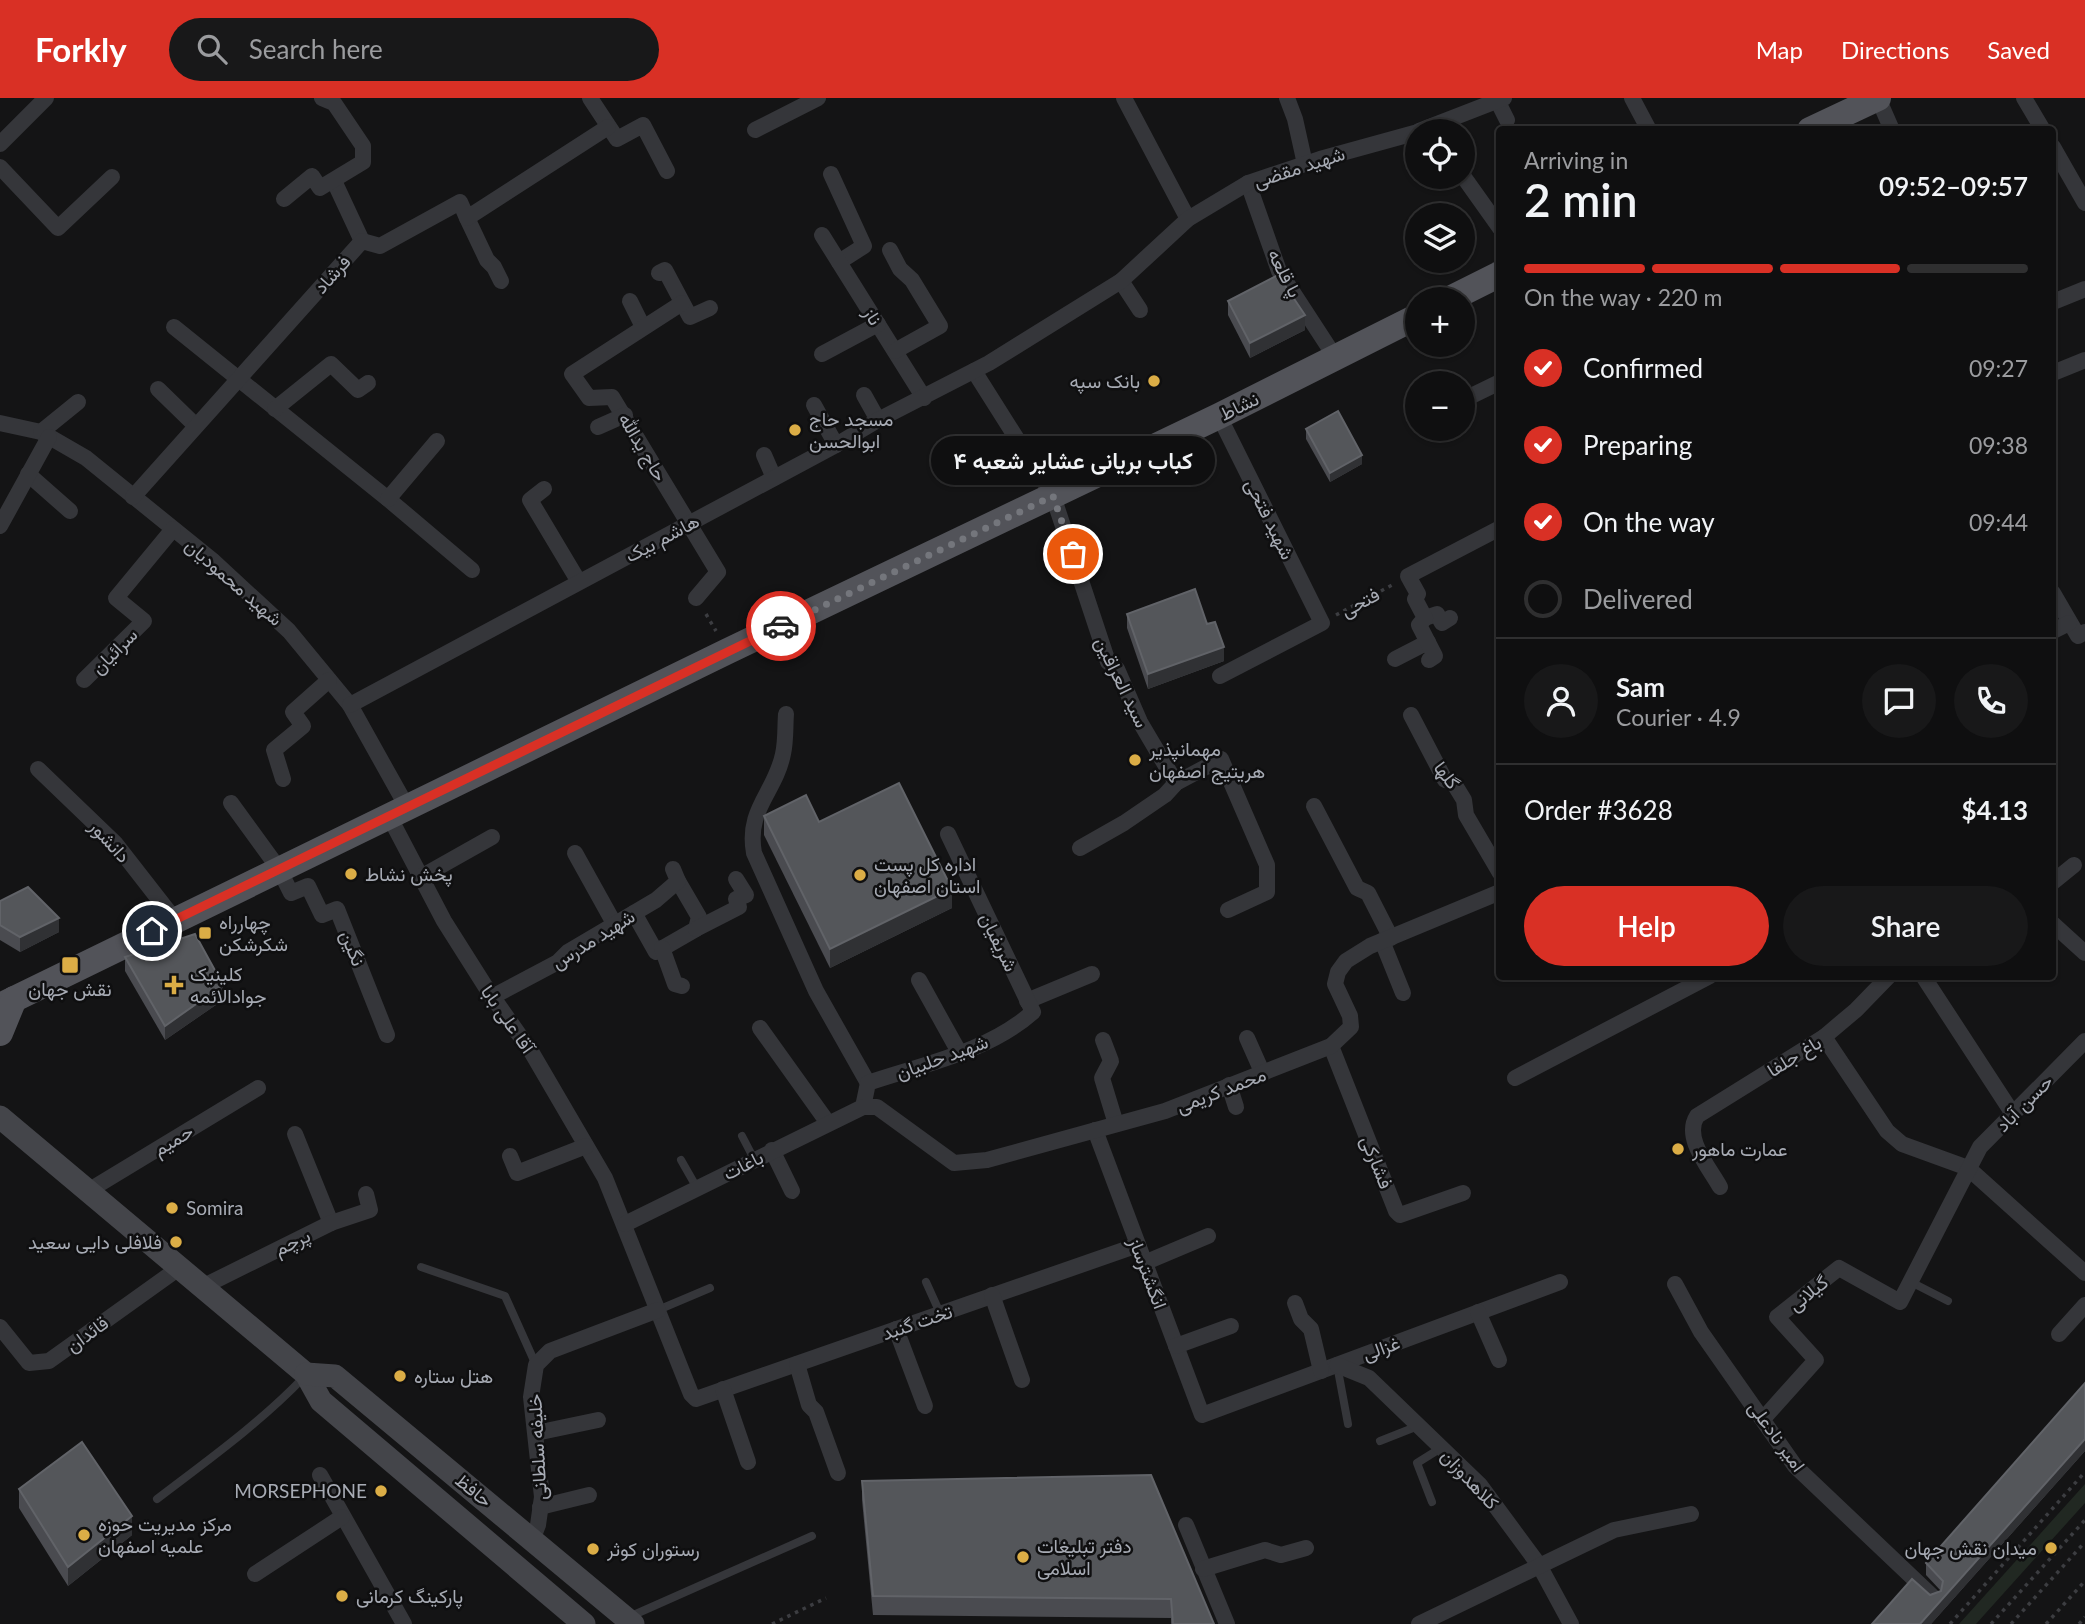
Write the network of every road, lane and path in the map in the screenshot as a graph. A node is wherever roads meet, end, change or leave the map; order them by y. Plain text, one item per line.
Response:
1 (46, 98) edge
2 (322, 98) edge
3 (590, 98) edge
4 (818, 98) edge
5 (1124, 98) edge
6 (1287, 98) edge
7 (1632, 98) edge
8 (1878, 98) edge
9 (2024, 98) edge
10 (1501, 100) edge
11 (1467, 105) edge
12 (1443, 119) edge
13 (1507, 120) dead end
14 (1647, 126) edge
15 (1818, 126) edge
16 (1890, 126) edge
17 (2041, 126) edge
18 (608, 127) junction
19 (755, 130) dead end
20 (1405, 136) edge
21 (0, 144) edge
22 (2056, 151) edge
23 (1305, 164) junction
24 (0, 167) edge
25 (667, 171) dead end
26 (831, 174) dead end
27 (112, 177) dead end
28 (334, 181) junction
29 (1248, 183) junction
30 (2080, 184) edge
31 (1472, 189) edge
32 (284, 199) dead end
33 (2085, 203) edge
34 (467, 218) junction
35 (1188, 219) junction
36 (1496, 222) edge
37 (822, 235) dead end
38 (362, 241) junction
39 (890, 250) dead end
40 (839, 262) junction
41 (659, 273) dead end
42 (1496, 276) edge
43 (501, 281) dead end
44 (1121, 281) junction
45 (1474, 287) edge
46 (2085, 289) edge
47 (631, 301) dead end
48 (2056, 301) edge
49 (682, 303) junction
50 (710, 308) dead end
51 (1140, 310) dead end
52 (1405, 322) edge
53 (878, 324) junction
54 (174, 327) dead end
55 (643, 327) junction
56 (895, 351) junction
57 (822, 354) dead end
58 (1335, 357) junction
59 (2085, 359) edge
60 (974, 371) junction
61 (2056, 372) edge
62 (239, 379) junction
63 (368, 383) dead end
64 (1496, 384) edge
65 (158, 389) dead end
66 (1475, 394) edge
67 (864, 395) dead end
68 (925, 398) junction
69 (78, 402) dead end
70 (814, 405) dead end
71 (275, 409) junction
72 (625, 415) junction
73 (1219, 416) junction
74 (878, 420) junction
75 (0, 423) edge
76 (196, 426) junction
77 (598, 427) dead end
78 (45, 434) junction
79 (437, 441) dead end
80 (836, 445) junction
81 (764, 455) dead end
82 (29, 474) junction
83 (774, 478) junction
84 (544, 489) dead end
85 (1053, 496) junction
86 (133, 497) junction
87 (388, 499) junction
88 (70, 511) dead end
89 (688, 524) junction
90 (0, 526) edge
91 (173, 529) junction
92 (1496, 530) edge
93 (472, 570) dead end
94 (1408, 576) junction
95 (579, 582) junction
96 (696, 598) joint
97 (2056, 599) edge
98 (1425, 618) junction
99 (1450, 618) dead end
100 (1322, 623) junction
101 (2069, 623) junction
102 (2056, 630) edge
103 (2085, 632) edge
104 (1428, 642) junction
105 (728, 651) junction
106 (1395, 659) dead end
107 (1429, 660) dead end
108 (1220, 676) dead end
109 (84, 680) dead end
110 (329, 680) junction
111 (350, 705) junction
112 (786, 714) dead end
113 (1411, 715) dead end
114 (38, 769) dead end
115 (284, 779) dead end
116 (1176, 783) junction
117 (230, 803) dead end
118 (1314, 806) dead end
119 (398, 811) junction
120 (948, 834) dead end
121 (492, 837) dead end
122 (1080, 848) dead end
123 (575, 853) dead end
124 (2074, 865) dead end
125 (1496, 866) edge
126 (279, 869) junction
127 (421, 877) junction
128 (736, 879) dead end
129 (2056, 880) edge
130 (1496, 894) edge
131 (1228, 910) dead end
132 (634, 913) junction
133 (175, 920) junction
134 (615, 925) junction
135 (2056, 927) edge
136 (703, 932) junction
137 (1386, 939) junction
138 (662, 948) junction
139 (2085, 953) edge
140 (1092, 974) dead end
141 (919, 980) dead end
142 (1702, 980) edge
143 (1885, 980) edge
144 (1926, 980) edge
145 (682, 986) dead end
146 (1403, 993) dead end
147 (492, 997) junction
148 (5, 1001) edge
149 (1030, 1007) junction
150 (760, 1028) dead end
151 (0, 1033) edge
152 (387, 1035) dead end
153 (1824, 1037) junction
154 (1247, 1038) dead end
155 (1102, 1040) dead end
156 (2085, 1041) edge
157 (1331, 1046) junction
158 (959, 1052) junction
159 (1263, 1074) junction
160 (1515, 1078) dead end
161 (868, 1083) junction
162 (1229, 1085) junction
163 (258, 1088) dead end
164 (863, 1107) junction
165 (1236, 1107) dead end
166 (2013, 1114) junction
167 (0, 1117) edge
168 (828, 1124) junction
169 (1116, 1124) junction
170 (1095, 1130) junction
171 (295, 1134) dead end
172 (742, 1136) dead end
173 (586, 1146) junction
174 (772, 1150) junction
175 (510, 1156) dead end
176 (754, 1159) junction
177 (681, 1160) dead end
178 (1968, 1168) junction
179 (1720, 1187) dead end
180 (697, 1188) junction
181 (88, 1191) junction
182 (792, 1191) dead end
183 (1463, 1193) dead end
184 (366, 1194) dead end
185 (331, 1223) junction
186 (625, 1224) junction
187 (1208, 1236) dead end
188 (1138, 1245) junction
189 (1144, 1263) junction
190 (180, 1268) junction
191 (421, 1268) dead end
192 (2085, 1273) edge
193 (1909, 1281) junction
194 (926, 1282) dead end
195 (1560, 1282) dead end
196 (1675, 1284) dead end
197 (202, 1287) junction
198 (710, 1288) dead end
199 (992, 1295) junction
200 (1948, 1301) dead end
201 (1295, 1303) dead end
202 (2085, 1305) edge
203 (658, 1310) junction
204 (1478, 1312) junction
205 (940, 1313) junction
206 (1230, 1326) dead end
207 (896, 1329) junction
208 (1, 1331) edge
209 (2059, 1334) dead end
210 (1175, 1346) junction
211 (1499, 1360) dead end
212 (797, 1364) junction
213 (536, 1365) junction
214 (1329, 1368) junction
215 (306, 1374) junction
216 (1022, 1380) dead end
217 (723, 1389) junction
218 (925, 1406) dead end
219 (1202, 1415) joint
220 (1763, 1419) junction
221 (598, 1420) dead end
222 (1348, 1424) dead end
223 (1418, 1426) junction
224 (536, 1433) junction
225 (1380, 1441) dead end
226 (1441, 1448) junction
227 (748, 1462) dead end
228 (2085, 1472) edge
229 (838, 1473) dead end
230 (320, 1475) dead end
231 (589, 1495) dead end
232 (157, 1499) dead end
233 (1432, 1502) dead end
234 (540, 1507) junction
235 (1691, 1514) dead end
236 (342, 1517) junction
237 (2085, 1520) edge
238 (1185, 1525) dead end
239 (812, 1536) dead end
240 (533, 1538) junction
241 (2085, 1542) edge
242 (1306, 1548) dead end
243 (1539, 1565) junction
244 (1203, 1569) junction
245 (255, 1574) dead end
246 (2085, 1581) edge
247 (1933, 1597) edge
248 (826, 1598) dead end
249 (558, 1616) edge
250 (2085, 1617) edge
251 (630, 1621) edge
252 (404, 1624) edge
253 (584, 1624) edge
254 (772, 1624) edge
255 (1227, 1624) edge
256 (1419, 1624) edge
257 (1571, 1624) edge
258 (1950, 1624) edge
259 (1991, 1624) edge
260 (2011, 1624) edge
261 (2046, 1624) edge
262 (2079, 1624) edge

1 - 21 street
2 - 28 street
3 - 18 street
4 - 19 street
5 - 35 street
6 - 23 street
7 - 14 street
8 - 15 main road
8 - 16 street
9 - 17 street
10 - 11 street, شهید مقضی
10 - 13 street
11 - 12 street, شهید مقضی
18 - 25 street
18 - 34 street
20 - 23 street, شهید مقضی
22 - 30 street
23 - 29 street, شهید مقضی
24 - 27 street
26 - 40 street
28 - 32 street
28 - 38 street
29 - 35 street, شهید مقضی
29 - 58 street, پا قلعه
30 - 33 street
31 - 36 street
34 - 38 street, فرشاد
34 - 43 street
35 - 44 street, هاشم بیک
37 - 40 street, ناز
38 - 62 street, فرشاد
39 - 56 street
40 - 53 street, ناز
41 - 49 street
42 - 45 main road
44 - 51 street
44 - 60 street, هاشم بیک
46 - 48 street
47 - 55 street
49 - 50 street
49 - 55 street, حاج یدالله
52 - 58 main road, نشاط
53 - 56 street, ناز
53 - 57 street
54 - 62 street
55 - 72 street, حاج یدالله
56 - 68 street, ناز
58 - 73 main road, نشاط
59 - 61 street
60 - 68 street, هاشم بیک
60 - 85 street
62 - 71 street
62 - 76 street, فرشاد
63 - 71 street
64 - 66 street
65 - 76 street
67 - 74 street
68 - 74 street, هاشم بیک
69 - 78 street
70 - 80 street
71 - 87 street
72 - 77 street
72 - 89 street, حاج یدالله
73 - 85 main road, نشاط
73 - 100 street, شهید فتحی
74 - 80 street, هاشم بیک
75 - 78 street, شهید محمودیان
76 - 86 street, فرشاد
78 - 82 street
78 - 86 street, شهید محمودیان
79 - 87 street
80 - 83 street, هاشم بیک
81 - 83 street
82 - 88 street
82 - 90 street
83 - 89 street, هاشم بیک
84 - 95 street
85 - 105 main road, نشاط
85 - 116 street, سید العراقین
86 - 91 street, شهید محمودیان
87 - 93 street
89 - 95 street, هاشم بیک
89 - 96 street, حاج یدالله
91 - 109 street, سرائیان
91 - 110 street, شهید محمودیان
92 - 94 street
94 - 98 street
94 - 100 path, فتحی
95 - 111 street, هاشم بیک
96 - 105 path
97 - 101 street
98 - 99 street
98 - 104 street
100 - 108 street, فتحی
101 - 102 street
101 - 103 street
104 - 106 street
104 - 107 street
105 - 119 main road, نشاط
110 - 111 street, شهید محمودیان
110 - 115 street
111 - 119 street, شهید محمودیان
112 - 161 street
113 - 125 street, گلها
114 - 133 street, دانشور
116 - 122 street
116 - 131 street
117 - 126 street
118 - 137 street
119 - 126 main road, نشاط
119 - 127 street, آقا علی بابا
120 - 149 street, شریفیان
121 - 127 street
123 - 134 street
124 - 129 street
126 - 133 main road, نشاط
126 - 152 street, نگین
127 - 147 street, آقا علی بابا
128 - 136 street
130 - 137 street
132 - 134 street, شهید مدرس
132 - 136 street, شهید مدرس
132 - 138 street
133 - 148 main road, نشاط
134 - 147 street, شهید مدرس
135 - 139 street
136 - 138 street
137 - 146 street
137 - 157 street
138 - 145 street
140 - 149 street, شهید حلبیان
141 - 158 street
142 - 160 street
143 - 153 street, باغ جلفا
144 - 166 street
147 - 173 street, آقا علی بابا
148 - 151 main road
149 - 158 street, شهید حلبیان
150 - 168 street
153 - 178 street
153 - 179 street, باغ جلفا
154 - 159 street
155 - 169 street
156 - 166 street, حسن آباد
157 - 159 street, محمد کریمی
157 - 183 street, فشارکی
158 - 161 street, شهید حلبیان
159 - 162 street, محمد کریمی
161 - 164 street
162 - 165 street
162 - 169 street, محمد کریمی
163 - 181 street, حمیم
164 - 168 street, باغات
164 - 170 street, محمد کریمی
166 - 178 street, حسن آباد
167 - 181 street, حافظ
168 - 174 street, باغات
169 - 170 street, محمد کریمی
170 - 188 street, انگشترساز
171 - 185 street
172 - 176 lane
173 - 175 street
173 - 186 street, آقا علی بابا
174 - 176 street, باغات
174 - 182 street
176 - 180 street, باغات
177 - 180 lane
178 - 192 street
178 - 193 street, گیلانی
180 - 186 street, باغات
181 - 190 street, حافظ
184 - 185 street, پرچم
185 - 197 street, پرچم
186 - 203 street
187 - 189 street
188 - 189 street, انگشترساز
188 - 199 street, تخت گنبد
189 - 210 street, انگشترساز
190 - 197 street, حافظ
190 - 208 street, قائدان
191 - 213 lane
193 - 200 lane
193 - 220 street, گیلانی
194 - 205 lane
195 - 204 street, غزالی
196 - 220 street, امیر نادعلی
197 - 215 street, حافظ
198 - 203 lane
199 - 205 street, تخت گنبد
199 - 216 street
201 - 214 street
202 - 209 street
203 - 213 street, خلیفه سلطانی
203 - 217 street, تخت گنبد
204 - 211 street
204 - 214 street, غزالی
205 - 207 street, تخت گنبد
206 - 210 street
207 - 212 street, تخت گنبد
207 - 218 street
210 - 219 street, انگشترساز
212 - 217 street, تخت گنبد
212 - 229 street
213 - 224 street, خلیفه سلطانی
214 - 219 street, غزالی
214 - 222 lane
214 - 223 street, کلاهدوزان
215 - 232 lane
215 - 240 street, حافظ
215 - 249 street, حافظ
217 - 227 street
220 - 247 street, امیر نادعلی
221 - 224 street
223 - 225 lane
223 - 226 street, کلاهدوزان
224 - 234 street, خلیفه سلطانی
226 - 233 lane
226 - 243 street, کلاهدوزان
228 - 258 path
230 - 236 street
231 - 234 street
234 - 240 street, خلیفه سلطانی
235 - 243 street
236 - 245 street
236 - 252 street
237 - 259 path
238 - 244 street
239 - 251 lane
240 - 251 street, حافظ
241 - 260 path
242 - 244 street
243 - 256 street
243 - 257 street, کلاهدوزان
244 - 255 street
246 - 261 path
248 - 254 path
249 - 253 street, حافظ
250 - 262 path

